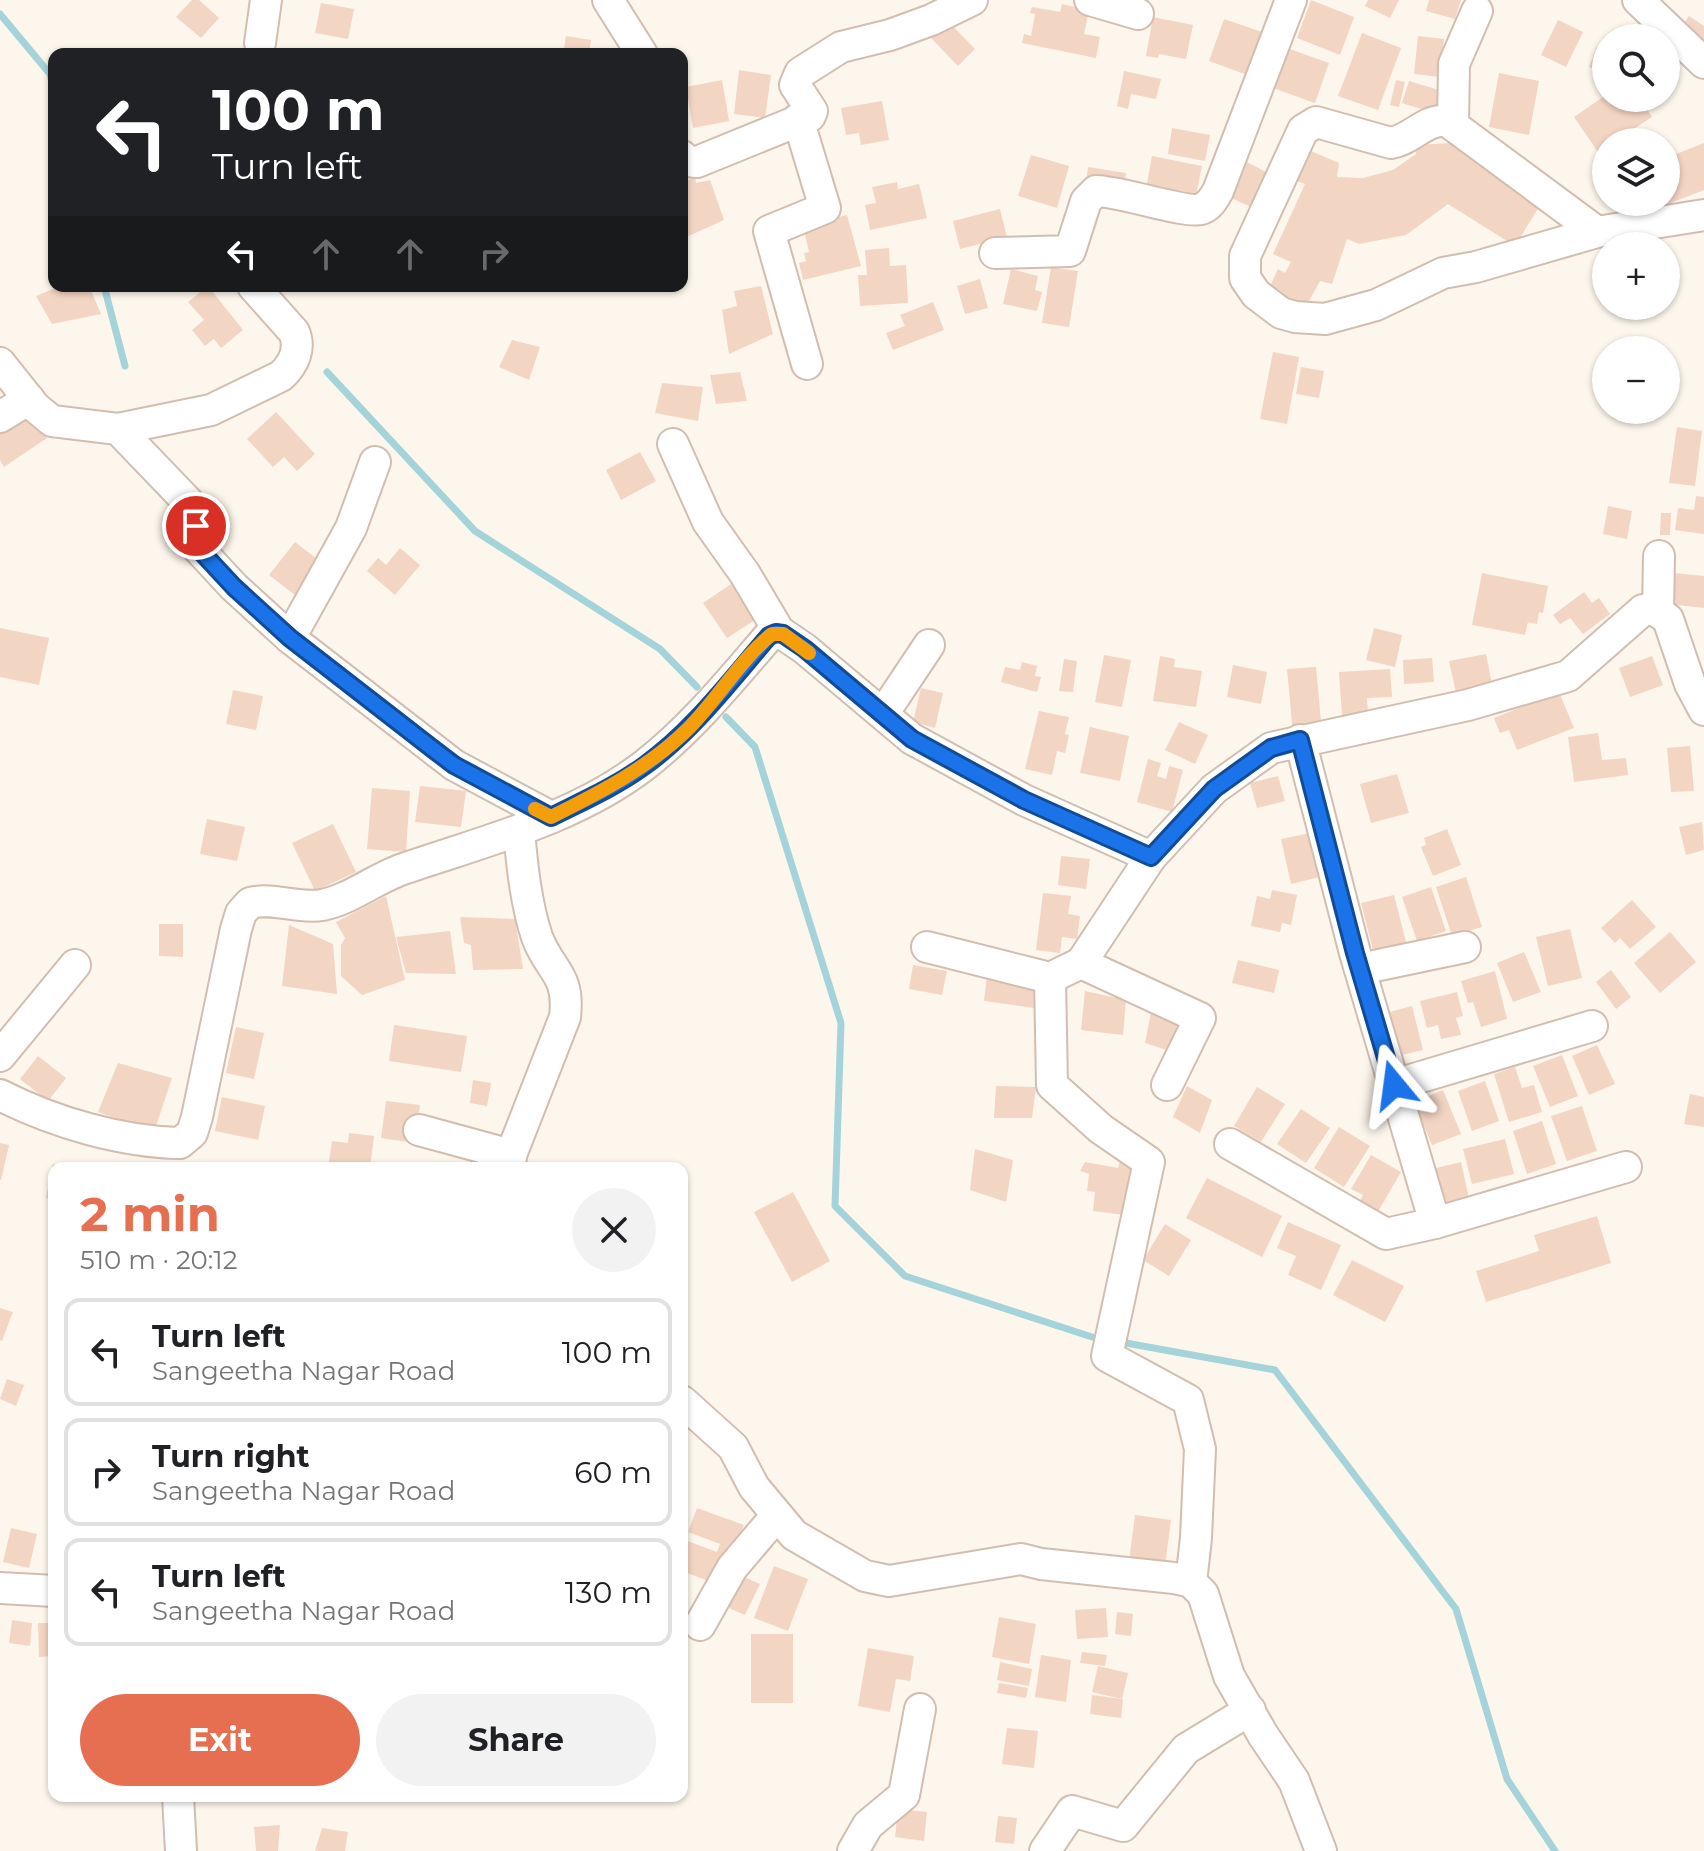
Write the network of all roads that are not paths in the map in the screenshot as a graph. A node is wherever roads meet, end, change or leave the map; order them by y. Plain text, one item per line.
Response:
1 (266, 0) edge
2 (608, 0) edge
3 (972, 0) edge
4 (1090, 0) edge
5 (1291, 0) edge
6 (1638, 0) edge
7 (1477, 11) dead end
8 (1138, 14) dead end
9 (260, 43) dead end
10 (638, 48) edge
11 (1704, 63) edge
12 (798, 119) junction
13 (1453, 124) junction
14 (688, 161) edge
15 (1704, 215) edge
16 (1597, 232) joint
17 (1592, 233) edge
18 (995, 253) dead end
19 (258, 292) edge
20 (0, 363) edge
21 (807, 364) dead end
22 (29, 399) junction
23 (0, 417) edge
24 (118, 429) junction
25 (673, 444) dead end
26 (375, 462) dead end
27 (1659, 556) dead end
28 (1658, 612) junction
29 (780, 633) junction
30 (290, 638) junction
31 (929, 645) dead end
32 (1704, 710) edge
33 (883, 714) junction
34 (1300, 740) junction
35 (551, 817) junction
36 (519, 831) junction
37 (1151, 857) junction
38 (927, 947) dead end
39 (1465, 947) dead end
40 (1081, 963) junction
41 (75, 965) dead end
42 (1360, 969) junction
43 (1050, 978) junction
44 (1592, 1026) dead end
45 (0, 1056) edge
46 (1167, 1085) dead end
47 (1394, 1085) junction
48 (0, 1095) edge
49 (419, 1130) dead end
50 (1230, 1144) dead end
51 (510, 1162) edge
52 (1626, 1167) dead end
53 (1435, 1223) junction
54 (688, 1406) edge
55 (777, 1515) junction
56 (1191, 1582) junction
57 (0, 1588) edge
58 (48, 1591) edge
59 (700, 1625) dead end
60 (920, 1709) dead end
61 (1250, 1710) junction
62 (178, 1802) edge
63 (181, 1851) edge
64 (853, 1851) edge
65 (1045, 1851) edge
66 (1321, 1851) edge

1 - 9 street
2 - 10 street
3 - 12 street
4 - 8 street
5 - 18 street
6 - 11 street
7 - 13 street
12 - 14 street
12 - 21 street
13 - 16 street
13 - 17 street
15 - 16 street
19 - 24 street
20 - 22 street
22 - 23 street
22 - 24 street
24 - 30 street
25 - 29 street
26 - 30 street
27 - 28 street
28 - 32 street
28 - 34 street
29 - 33 street
29 - 35 street
30 - 35 street
31 - 33 street
33 - 37 street
34 - 37 street
34 - 42 street
35 - 36 street
36 - 48 street
36 - 51 street
37 - 40 street
38 - 43 street
39 - 42 street
40 - 43 street
40 - 46 street
41 - 45 street
42 - 47 street
43 - 56 street
44 - 47 street
47 - 53 street
49 - 51 street
50 - 53 street
52 - 53 street
54 - 55 street
55 - 56 street
55 - 59 street
56 - 61 street
57 - 58 street
60 - 64 street
61 - 65 street
61 - 66 street
62 - 63 street

